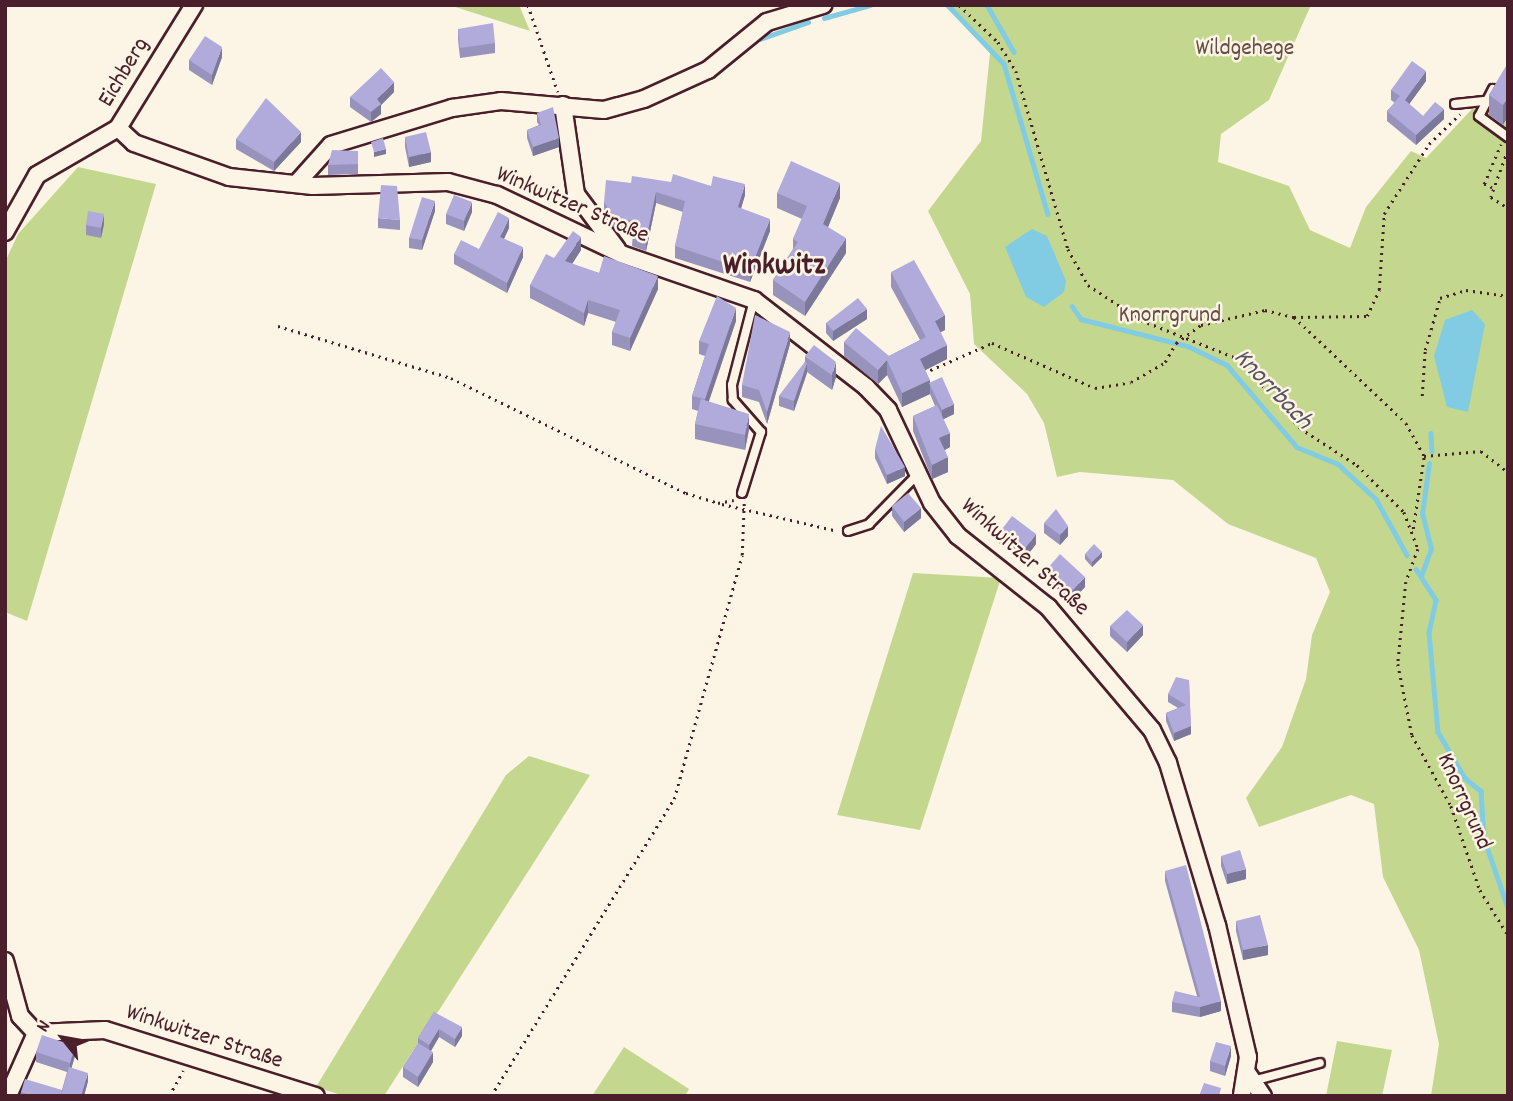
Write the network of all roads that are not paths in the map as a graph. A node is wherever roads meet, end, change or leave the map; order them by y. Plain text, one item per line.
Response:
1 (194, 5) edge
2 (823, 5) edge
3 (1502, 74) edge
4 (1486, 102) junction
5 (1455, 104) dead end
6 (564, 105) junction
7 (118, 128) junction
8 (1506, 136) edge
9 (296, 184) junction
10 (5, 232) edge
11 (621, 254) junction
12 (754, 300) junction
13 (917, 475) junction
14 (742, 493) road end
15 (848, 531) road end
16 (5, 961) edge
17 (36, 1033) junction
18 (1320, 1063) dead end
19 (1252, 1077) junction
20 (8, 1096) edge
21 (316, 1096) edge
22 (1242, 1096) edge
23 (1263, 1096) edge

1 - 7 street, Eichberg
2 - 6 street
3 - 4 lane
4 - 5 lane
4 - 8 lane
6 - 9 street
6 - 11 street
7 - 9 street, Winkwitzer Straße
7 - 10 street
9 - 11 street, Winkwitzer Straße
11 - 12 street, Winkwitzer Straße
12 - 13 street, Winkwitzer Straße
12 - 14 lane
13 - 15 lane
13 - 19 street, Winkwitzer Straße
16 - 17 street
17 - 20 street
17 - 21 street, Winkwitzer Straße
18 - 19 lane
19 - 22 street, Winkwitzer Straße
19 - 23 street

